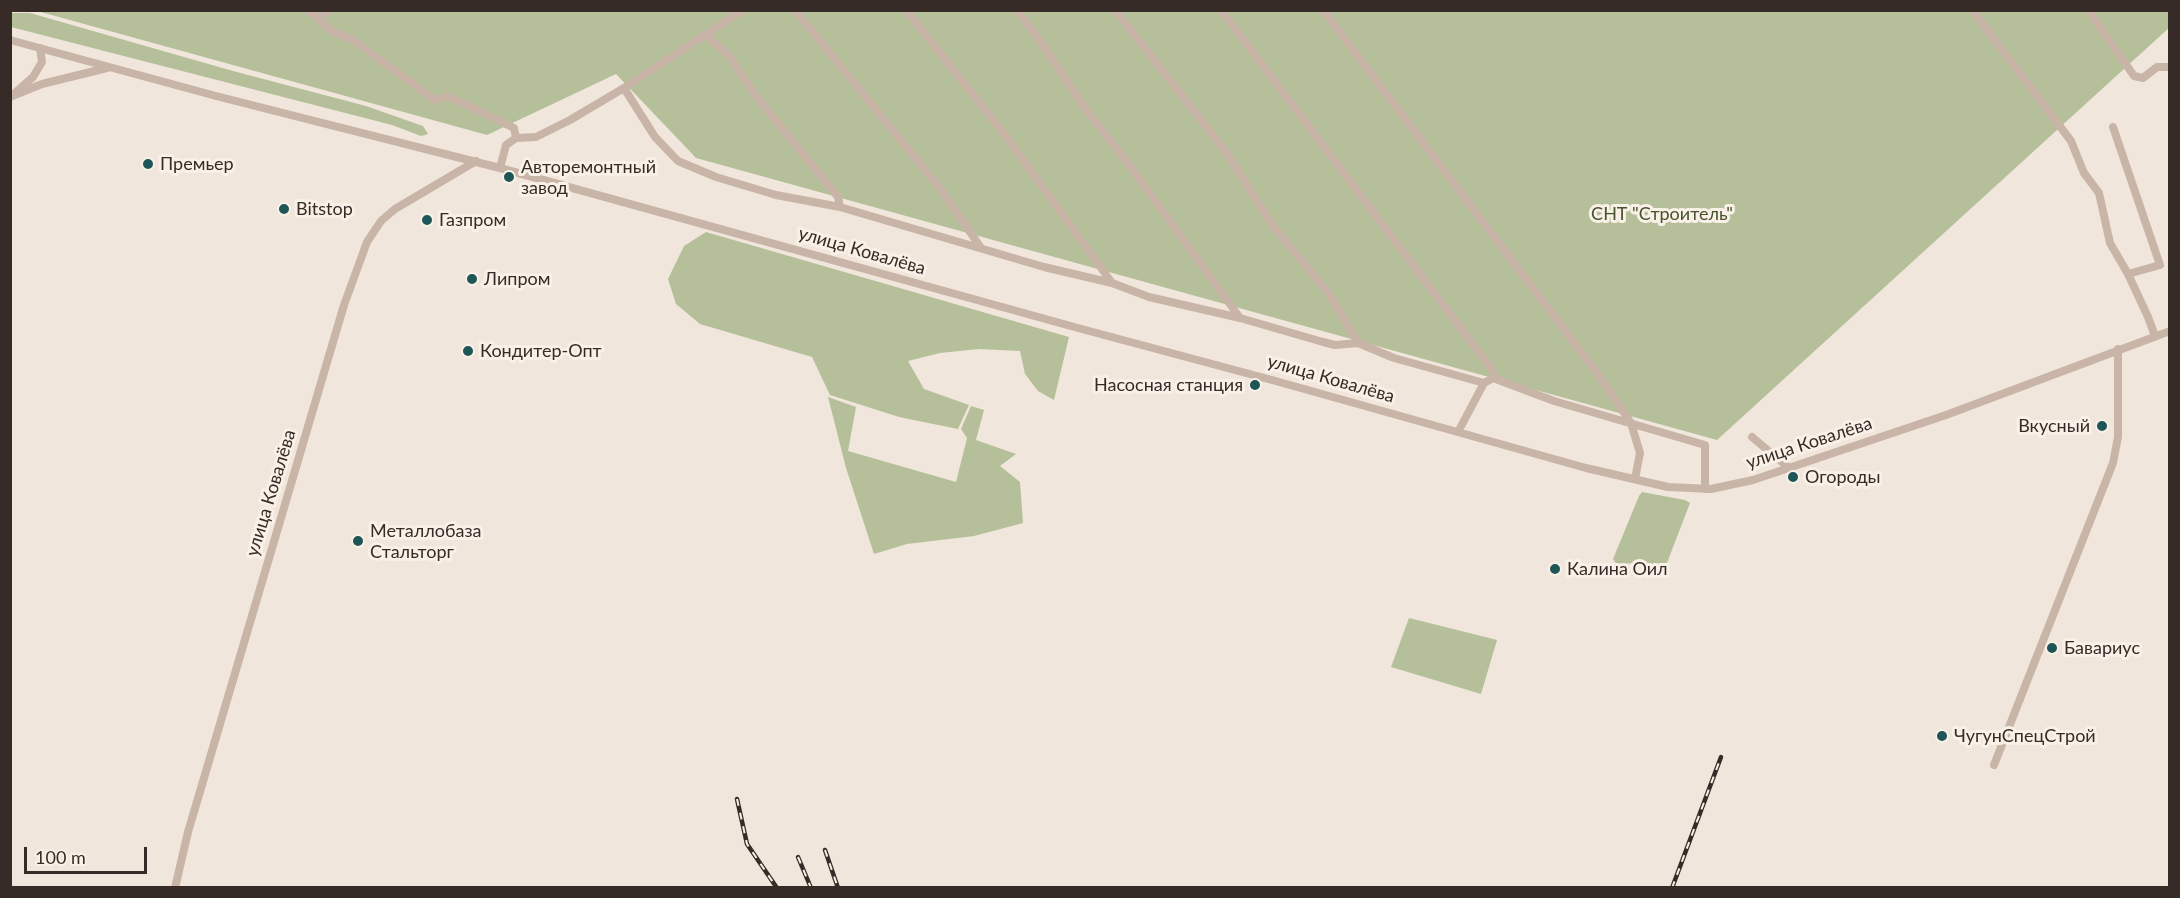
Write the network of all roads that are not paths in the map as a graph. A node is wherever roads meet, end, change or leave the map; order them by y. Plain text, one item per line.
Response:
1 (308, 10) edge
2 (330, 10) edge
3 (743, 10) edge
4 (795, 10) edge
5 (906, 10) edge
6 (1017, 10) edge
7 (1115, 10) edge
8 (1221, 10) edge
9 (1323, 10) edge
10 (1972, 10) edge
11 (2088, 10) edge
12 (317, 18) junction
13 (706, 35) junction
14 (11, 41) edge
15 (40, 48) junction
16 (2169, 67) edge
17 (109, 68) junction
18 (624, 88) junction
19 (10, 96) edge
20 (2113, 127) dead end
21 (516, 138) junction
22 (476, 161) junction
23 (500, 168) junction
24 (840, 207) junction
25 (981, 248) junction
26 (2128, 274) junction
27 (1112, 283) junction
28 (1240, 318) junction
29 (2169, 331) edge
30 (2155, 336) junction
31 (1358, 343) junction
32 (2118, 350) junction
33 (1493, 378) junction
34 (1484, 383) junction
35 (1631, 423) junction
36 (1458, 432) junction
37 (1752, 437) dead end
38 (1789, 468) junction
39 (1635, 480) junction
40 (1705, 489) junction
41 (1994, 765) dead end
42 (175, 888) edge

1 - 12 street
2 - 12 street
3 - 13 street
4 - 25 street
5 - 27 street
6 - 28 street
7 - 31 street
8 - 33 street
9 - 35 street
10 - 26 street
11 - 16 street
12 - 21 street
13 - 18 street
13 - 24 street
14 - 15 street, улица Ковалёва
15 - 17 street, улица Ковалёва
15 - 19 street
17 - 19 street
17 - 22 street, улица Ковалёва
18 - 21 street
18 - 24 street
20 - 26 street
21 - 23 street
22 - 23 street, улица Ковалёва
22 - 42 street, улица Ковалёва
23 - 36 street, улица Ковалёва
24 - 25 street
25 - 27 street
26 - 30 street
27 - 28 street
28 - 31 street
29 - 30 street, улица Ковалёва
30 - 32 street, улица Ковалёва
31 - 34 street
32 - 38 street, улица Ковалёва
32 - 41 street
33 - 34 street
33 - 35 street
34 - 36 street
35 - 39 street
35 - 40 street
36 - 39 street, улица Ковалёва
37 - 38 street
38 - 40 street, улица Ковалёва
39 - 40 street, улица Ковалёва

